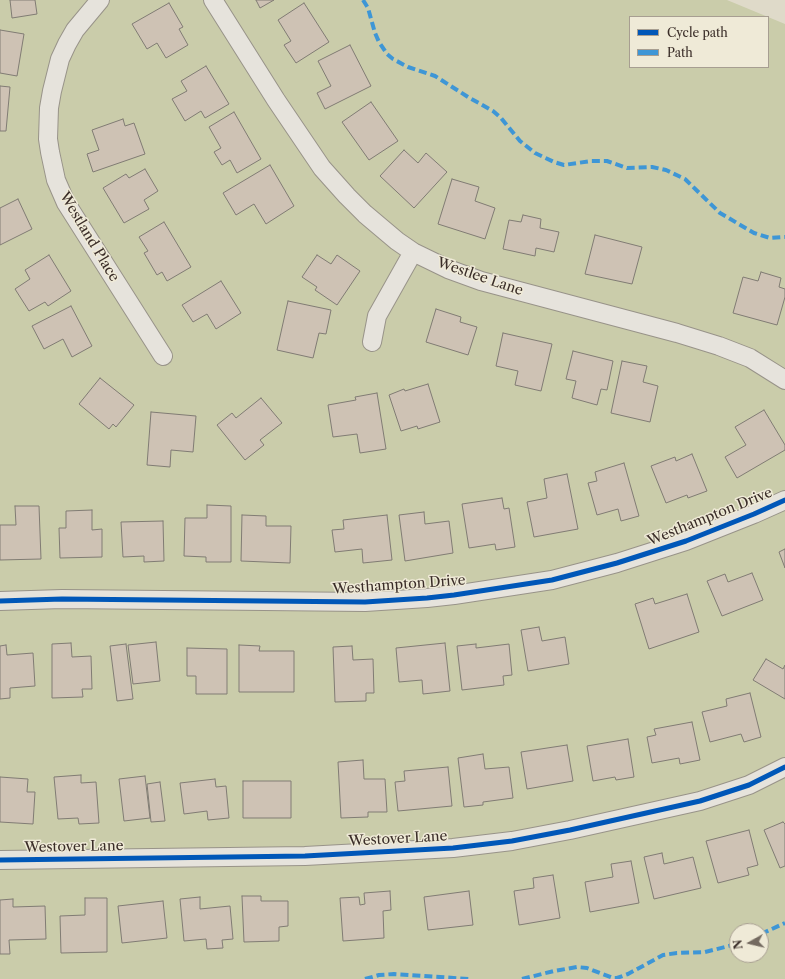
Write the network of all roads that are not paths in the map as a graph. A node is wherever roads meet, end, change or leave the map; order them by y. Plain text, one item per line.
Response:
1 (100, 0) edge
2 (213, 0) edge
3 (413, 252) junction
4 (372, 342) dead end
5 (163, 356) dead end
6 (785, 380) edge
7 (785, 500) edge
8 (0, 601) edge
9 (785, 767) edge
10 (0, 860) edge

1 - 5 street, Westland Place
2 - 3 street, Westlee Lane
3 - 4 street
3 - 6 street, Westlee Lane
7 - 8 street, Westhampton Drive
9 - 10 street, Westover Lane

